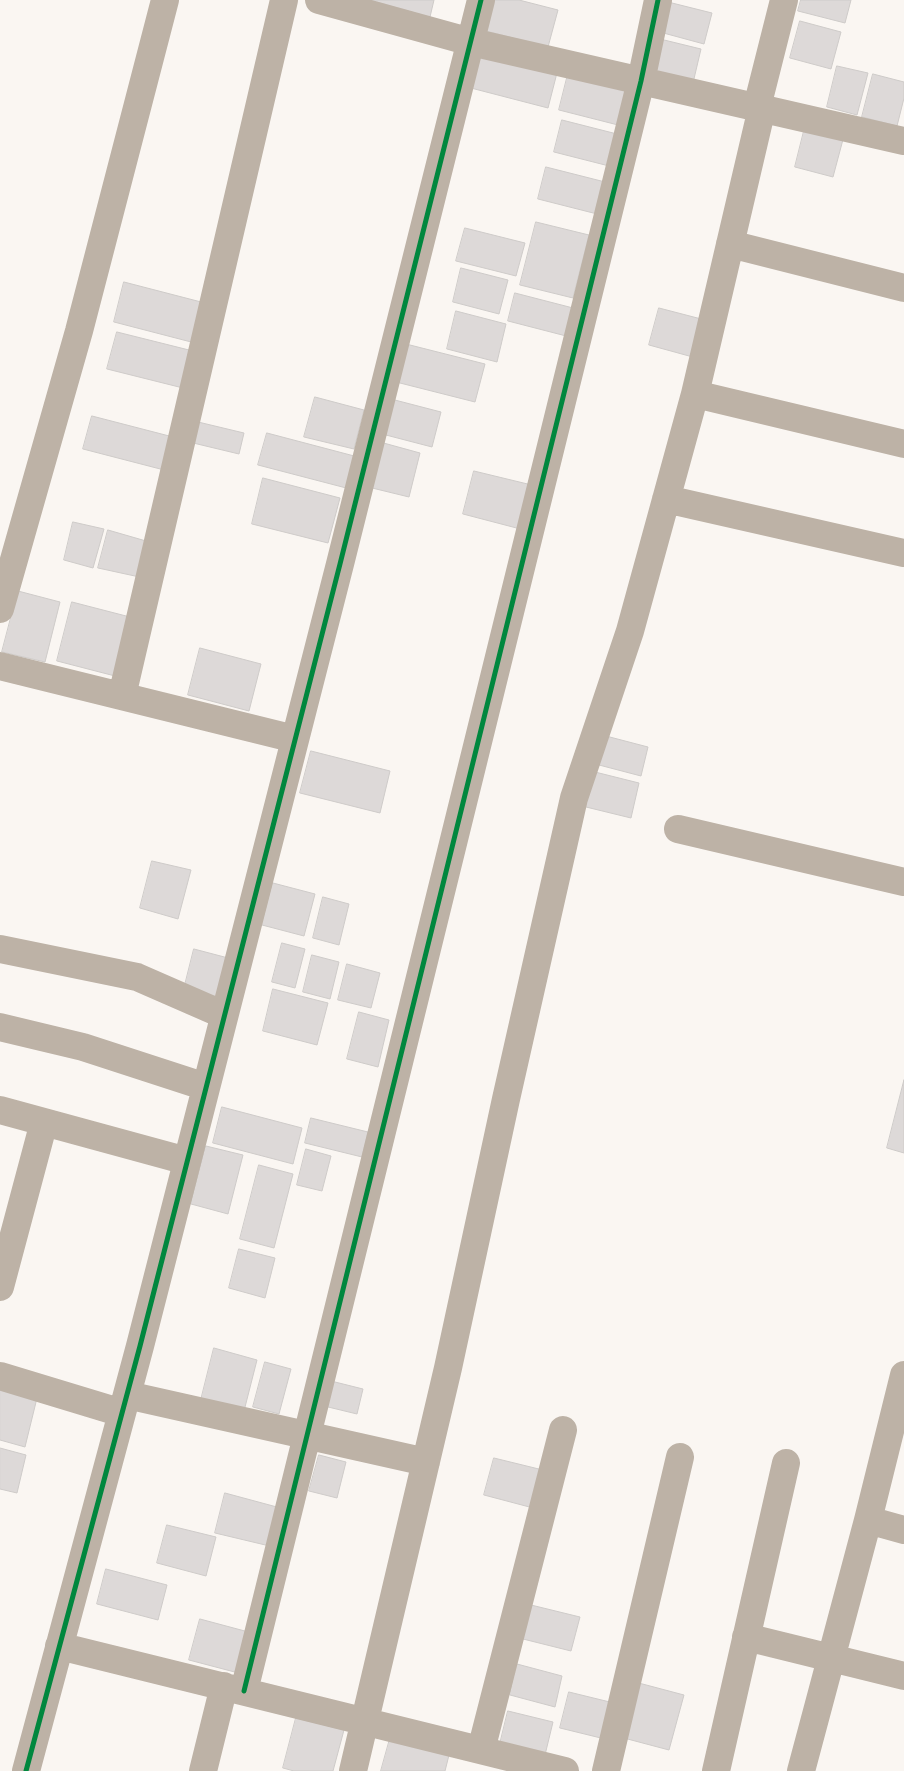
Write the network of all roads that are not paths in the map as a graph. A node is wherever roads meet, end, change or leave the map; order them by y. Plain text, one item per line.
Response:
1 (165, 0) edge
2 (284, 0) edge
3 (319, 0) edge
4 (481, 0) edge
5 (658, 0) edge
6 (784, 0) edge
7 (471, 42) junction
8 (641, 81) junction
9 (759, 108) junction
10 (902, 132) edge
11 (730, 244) junction
12 (904, 288) edge
13 (695, 394) junction
14 (904, 444) edge
15 (666, 499) junction
16 (904, 553) edge
17 (0, 609) edge
18 (0, 666) edge
19 (122, 696) junction
20 (294, 739) junction
21 (678, 829) dead end
22 (904, 882) edge
23 (0, 949) edge
24 (224, 1015) junction
25 (0, 1028) edge
26 (206, 1087) junction
27 (0, 1110) edge
28 (44, 1122) junction
29 (187, 1161) junction
30 (0, 1287) edge
31 (904, 1375) edge
32 (0, 1376) edge
33 (124, 1404) junction
34 (563, 1430) dead end
35 (307, 1435) junction
36 (680, 1457) dead end
37 (426, 1462) junction
38 (786, 1463) dead end
39 (868, 1520) junction
40 (904, 1530) edge
41 (746, 1637) junction
42 (59, 1646) junction
43 (831, 1658) junction
44 (904, 1676) edge
45 (234, 1689) junction
46 (366, 1722) junction
47 (481, 1750) junction
48 (523, 1766) edge
49 (26, 1771) edge
50 (203, 1771) edge
51 (353, 1771) edge
52 (565, 1771) edge
53 (606, 1771) edge
54 (716, 1771) edge
55 (801, 1771) edge

1 - 17 street
2 - 19 street
3 - 7 street
4 - 7 street
5 - 8 street
6 - 9 street
7 - 8 street
7 - 20 street
8 - 9 street
8 - 35 street
9 - 10 street
9 - 11 street
11 - 12 street
11 - 13 street
13 - 14 street
13 - 15 street
15 - 16 street
15 - 37 street
18 - 19 street
19 - 20 street
20 - 24 street
21 - 22 street
23 - 24 street
24 - 26 street
25 - 26 street
26 - 29 street
27 - 28 street
28 - 29 street
28 - 30 street
29 - 33 street
31 - 39 street
32 - 33 street
33 - 35 street
33 - 42 street
34 - 47 street
35 - 37 street
35 - 45 street
36 - 53 street
37 - 46 street
38 - 41 street
39 - 40 street
39 - 43 street
41 - 43 street
41 - 54 street
42 - 45 street
42 - 49 street
43 - 44 street
43 - 55 street
45 - 46 street
45 - 50 street
46 - 47 street
46 - 51 street
47 - 48 street
48 - 52 street

